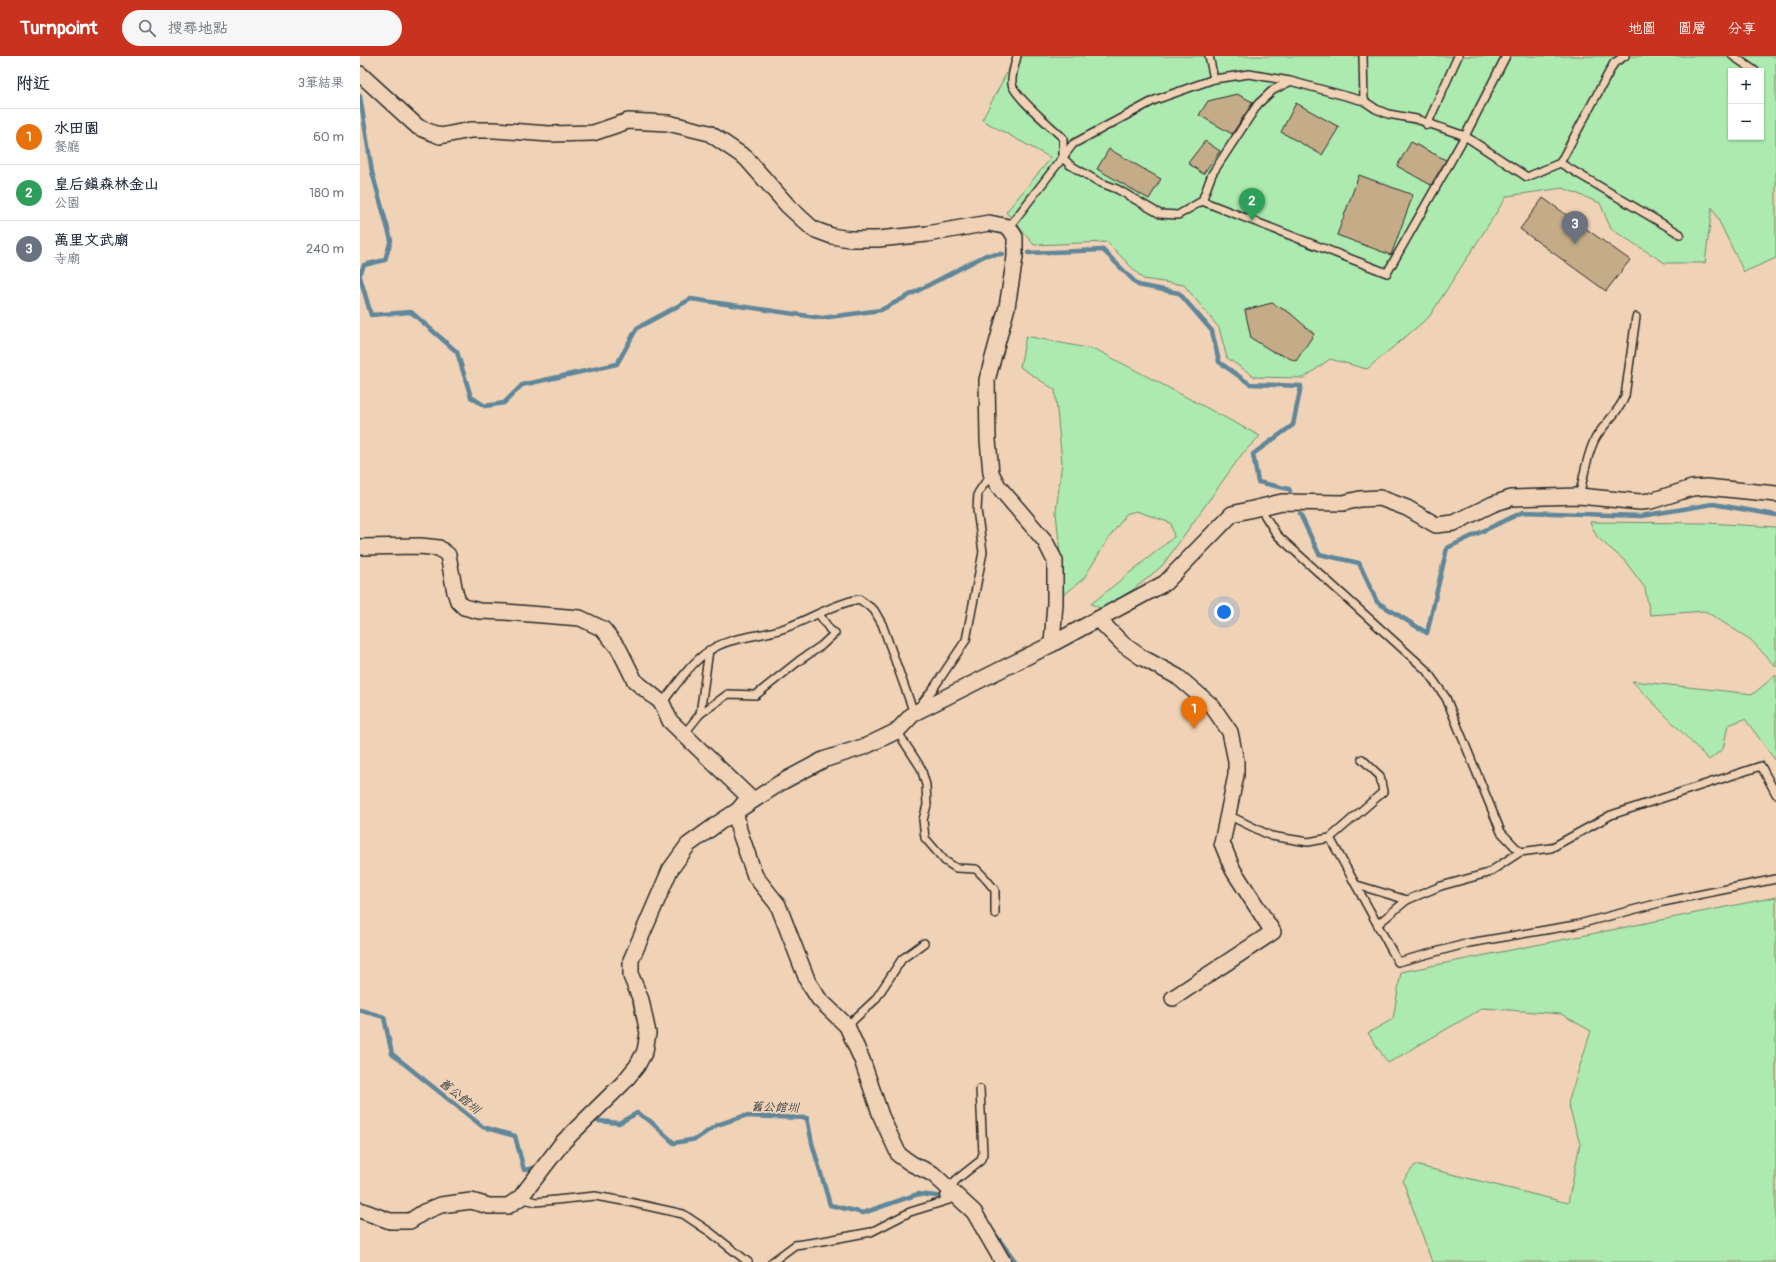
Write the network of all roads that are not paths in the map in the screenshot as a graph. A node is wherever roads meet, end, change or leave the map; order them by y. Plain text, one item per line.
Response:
1 (1017, 56) edge
2 (1208, 56) edge
3 (1363, 56) edge
4 (1458, 56) edge
5 (1506, 56) edge
6 (1625, 56) edge
7 (1733, 56) edge
8 (1751, 68) edge
9 (360, 74) edge
10 (1214, 79) junction
11 (1290, 81) junction
12 (1364, 101) junction
13 (1427, 124) junction
14 (1465, 136) junction
15 (1063, 158) junction
16 (1560, 163) junction
17 (1202, 201) junction
18 (1009, 227) junction
19 (1680, 234) dead end
20 (1636, 317) dead end
21 (991, 473) junction
22 (1776, 494) edge
23 (1579, 496) junction
24 (1260, 508) junction
25 (360, 547) edge
26 (819, 614) junction
27 (1098, 619) junction
28 (1052, 644) junction
29 (709, 650) junction
30 (662, 703) junction
31 (914, 713) junction
32 (700, 714) junction
33 (897, 731) junction
34 (684, 734) junction
35 (1362, 759) dead end
36 (1776, 794) edge
37 (736, 813) junction
38 (1228, 815) junction
39 (1330, 838) junction
40 (1520, 852) junction
41 (1776, 879) edge
42 (1357, 886) junction
43 (1407, 900) junction
44 (995, 914) dead end
45 (1378, 924) junction
46 (924, 943) dead end
47 (1173, 998) dead end
48 (847, 1026) junction
49 (980, 1089) dead end
50 (950, 1190) junction
51 (520, 1198) junction
52 (360, 1210) edge
53 (747, 1262) edge
54 (772, 1262) edge
55 (1003, 1262) edge

1 - 15 lane
2 - 10 lane
3 - 12 lane
4 - 13 lane
5 - 14 lane
6 - 16 lane
7 - 8 lane
9 - 18 street
10 - 11 lane
10 - 15 lane
11 - 12 lane
11 - 17 lane
12 - 13 lane
13 - 14 lane
14 - 16 lane
14 - 17 lane
15 - 17 lane
15 - 18 lane
16 - 19 lane
18 - 21 street
20 - 23 lane
21 - 28 street
21 - 31 lane
22 - 23 street
23 - 24 street
24 - 27 street
24 - 40 lane
25 - 30 street
26 - 29 lane
26 - 31 lane
26 - 32 lane
27 - 28 street
27 - 38 street
28 - 31 street
29 - 30 lane
29 - 32 lane
30 - 34 street
31 - 33 street
32 - 34 lane
33 - 37 street
33 - 44 lane
34 - 37 street
35 - 39 lane
36 - 40 lane
37 - 48 street
37 - 51 street
38 - 39 lane
38 - 47 street
39 - 42 lane
40 - 43 lane
41 - 45 lane
42 - 43 lane
42 - 45 lane
43 - 45 lane
46 - 48 lane
48 - 50 street
49 - 50 lane
50 - 54 lane
50 - 55 street
51 - 52 street
51 - 53 lane

